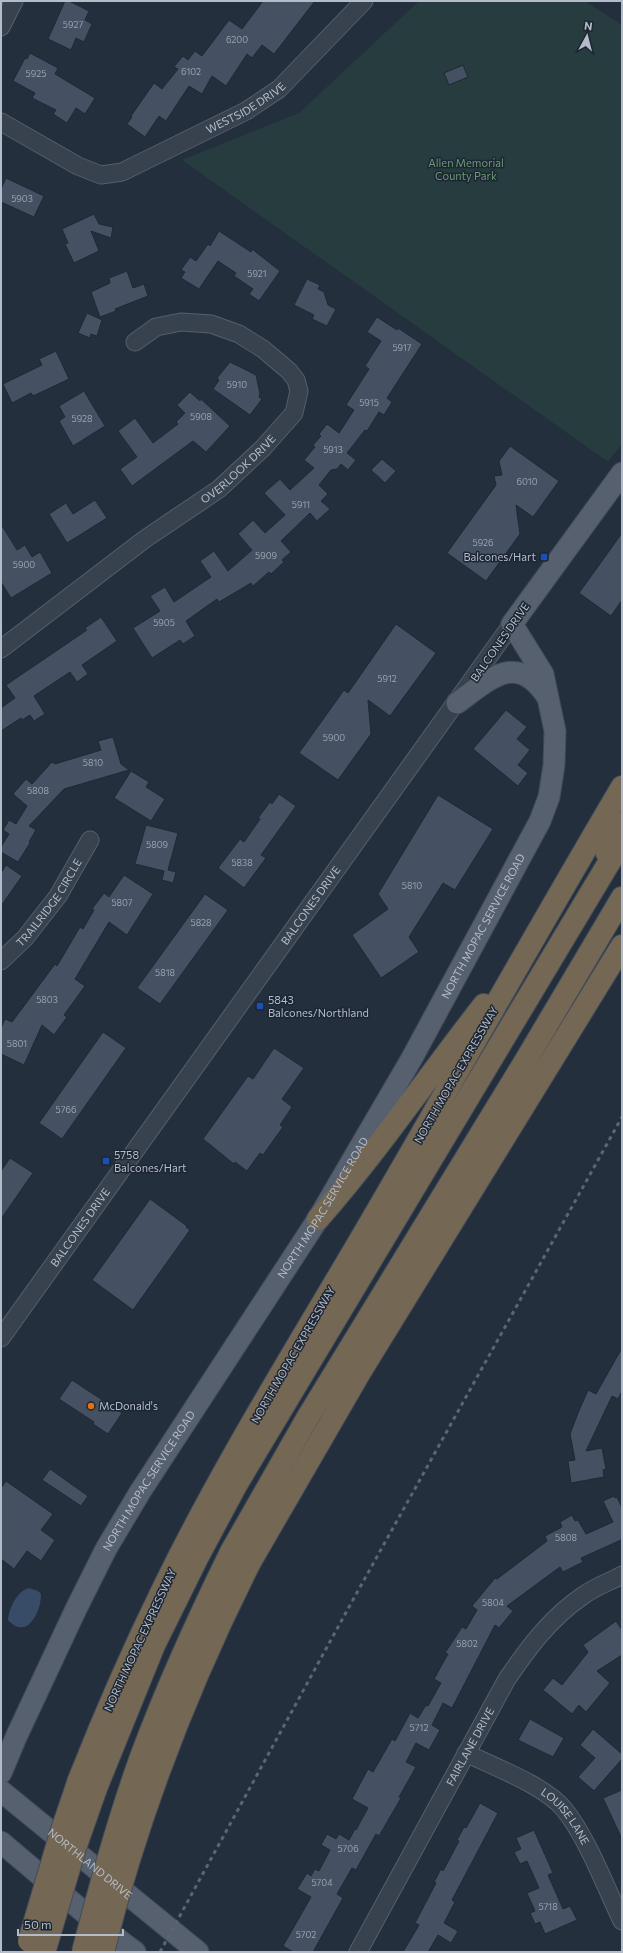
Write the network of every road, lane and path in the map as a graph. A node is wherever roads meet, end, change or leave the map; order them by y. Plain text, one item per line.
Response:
1 (14, 1) edge
2 (364, 1) edge
3 (1, 27) edge
4 (1, 122) edge
5 (135, 342) dead end
6 (622, 473) edge
7 (512, 624) junction
8 (1, 649) edge
9 (457, 702) junction
10 (550, 702) junction
11 (622, 787) edge
12 (622, 823) edge
13 (90, 840) dead end
14 (622, 841) edge
15 (622, 898) edge
16 (622, 913) edge
17 (568, 929) junction
18 (622, 946) edge
19 (522, 957) junction
20 (1, 961) edge
21 (576, 975) junction
22 (318, 1219) junction
23 (1, 1338) edge
24 (241, 1557) junction
25 (622, 1575) edge
26 (9, 1740) edge
27 (466, 1752) junction
28 (1, 1773) edge
29 (88, 1784) junction
30 (1, 1791) edge
31 (1, 1842) edge
32 (622, 1921) edge
33 (36, 1948) edge
34 (83, 1952) edge
35 (103, 1952) edge
36 (135, 1952) edge
37 (198, 1952) edge
38 (358, 1952) edge

1 - 3 street
2 - 4 street, WESTSIDE DRIVE
5 - 8 street, OVERLOOK DRIVE
6 - 7 main road, BALCONES DRIVE
7 - 9 street, BALCONES DRIVE
7 - 10 main road, NORTH MOPAC SERVICE ROAD
9 - 10 main road
9 - 23 street, BALCONES DRIVE
10 - 22 main road, NORTH MOPAC SERVICE ROAD
11 - 19 highway, NORTH MOPAC EXPRESSWAY
12 - 17 highway
13 - 20 street, TRAILRIDGE CIRCLE
14 - 17 highway
15 - 21 highway
16 - 21 highway
17 - 29 highway
18 - 24 highway
19 - 22 highway
19 - 29 highway, NORTH MOPAC EXPRESSWAY
21 - 24 highway
22 - 26 main road, NORTH MOPAC SERVICE ROAD
24 - 34 highway, bridge
24 - 35 highway, bridge
25 - 27 street, FAIRLANE DRIVE
26 - 28 main road, NORTH MOPAC SERVICE ROAD
27 - 32 street, LOUISE LANE
27 - 38 street, FAIRLANE DRIVE
29 - 33 highway, NORTH MOPAC EXPRESSWAY, bridge
30 - 37 main road, NORTHLAND DRIVE
31 - 36 main road

